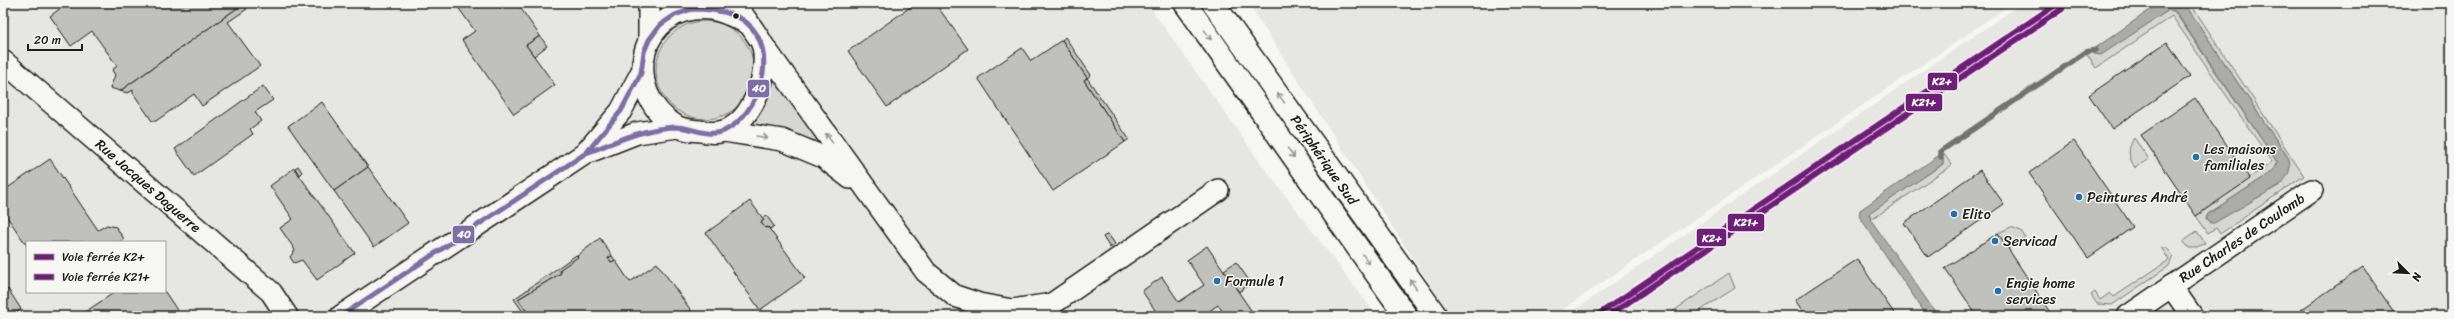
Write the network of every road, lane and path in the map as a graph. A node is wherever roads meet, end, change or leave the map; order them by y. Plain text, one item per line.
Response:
1 (649, 3) edge
2 (735, 3) edge
3 (1185, 3) edge
4 (1213, 3) edge
5 (746, 23) junction
6 (649, 40) junction
7 (762, 44) junction
8 (3, 61) edge
9 (641, 73) junction
10 (678, 127) junction
11 (724, 132) junction
12 (586, 153) junction
13 (1218, 190) dead end
14 (2312, 190) dead end
15 (868, 192) junction
16 (2171, 286) junction
17 (287, 316) edge
18 (341, 316) edge
19 (1406, 316) edge
20 (1436, 316) edge
21 (2128, 316) edge
22 (2192, 316) edge

1 - 6 street
2 - 5 street
3 -> 19 highway, Périphérique Sud
20 -> 4 highway, Périphérique Sud
5 - 6 street
5 - 7 street
6 - 9 street
7 - 11 street
15 -> 7 street
8 - 17 street, Rue Jacques Daguerre
9 - 10 street
9 - 12 street
10 - 11 street
10 - 12 street
11 -> 15 street
12 - 18 street
13 - 15 street
14 - 16 street, Rue Charles de Coulomb
16 - 21 street, Rue Charles de Coulomb
16 - 22 street, Rue Charles de Coulomb

